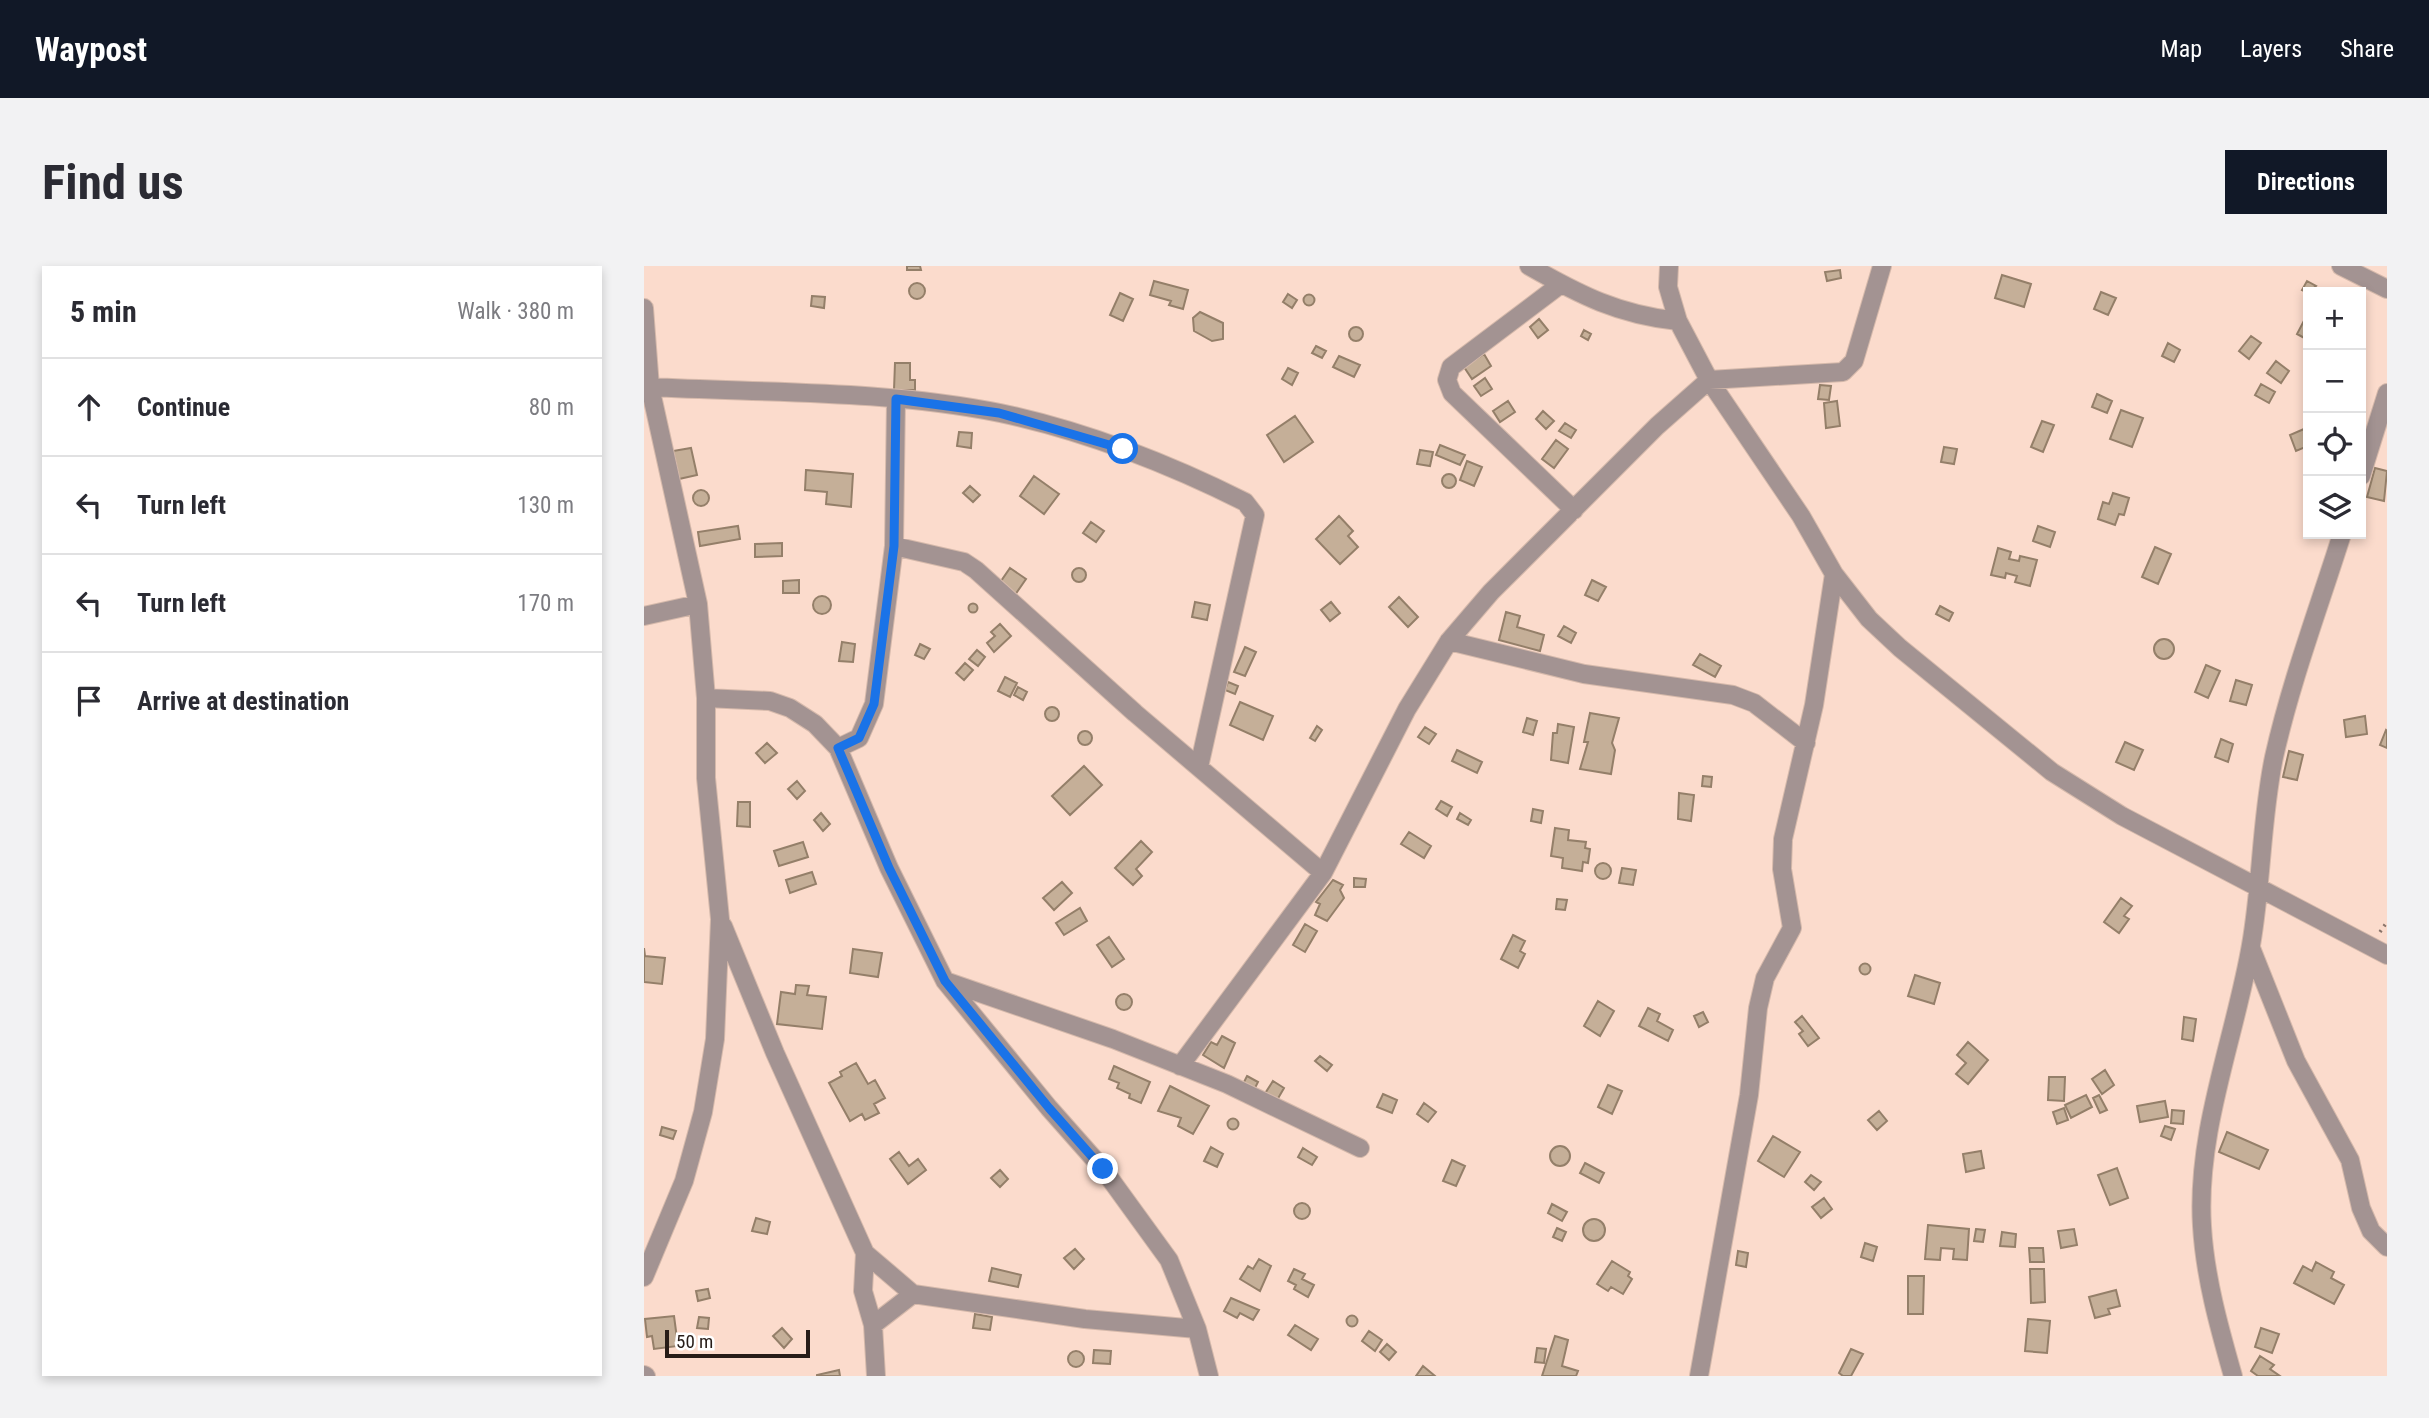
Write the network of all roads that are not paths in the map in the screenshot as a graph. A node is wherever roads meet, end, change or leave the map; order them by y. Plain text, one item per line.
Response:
1 (1529, 266) edge
2 (1669, 266) edge
3 (1882, 266) edge
4 (2341, 266) edge
5 (1561, 285) junction
6 (2387, 289) edge
7 (644, 308) edge
8 (1678, 321) junction
9 (1709, 380) junction
10 (650, 387) junction
11 (2387, 393) edge
12 (896, 399) junction
13 (2366, 460) edge
14 (1574, 510) junction
15 (2340, 539) edge
16 (894, 546) junction
17 (1834, 574) junction
18 (698, 604) junction
19 (644, 616) edge
20 (1449, 641) junction
21 (706, 698) junction
22 (1806, 743) junction
23 (838, 748) junction
24 (1199, 767) junction
25 (1323, 873) junction
26 (2260, 886) junction
27 (720, 919) junction
28 (2250, 948) junction
29 (2387, 955) edge
30 (945, 981) junction
31 (1180, 1066) junction
32 (1360, 1148) dead end
33 (2387, 1247) edge
34 (865, 1253) junction
35 (644, 1276) edge
36 (912, 1294) junction
37 (873, 1325) junction
38 (1196, 1329) junction
39 (876, 1376) edge
40 (1209, 1376) edge
41 (1699, 1376) edge
42 (2233, 1376) edge

1 - 5 street
2 - 8 street
3 - 9 street
4 - 6 street
5 - 8 street
5 - 14 street
7 - 10 street
8 - 9 street
9 - 14 street
9 - 17 street
10 - 12 street
10 - 18 street
11 - 13 street
12 - 16 street
12 - 24 street
14 - 20 street
15 - 26 street
16 - 23 street
16 - 24 street
17 - 22 street
17 - 26 street
18 - 19 street
18 - 21 street
20 - 22 street
20 - 25 street
21 - 23 street
21 - 27 street
22 - 41 street
23 - 30 street
24 - 25 street
25 - 31 street
26 - 28 street
26 - 29 street
27 - 34 street
27 - 35 street
28 - 33 street
28 - 42 street
30 - 31 street
30 - 38 street
31 - 32 street
34 - 36 street
34 - 37 street
36 - 37 street
36 - 38 street
37 - 39 street
38 - 40 street

